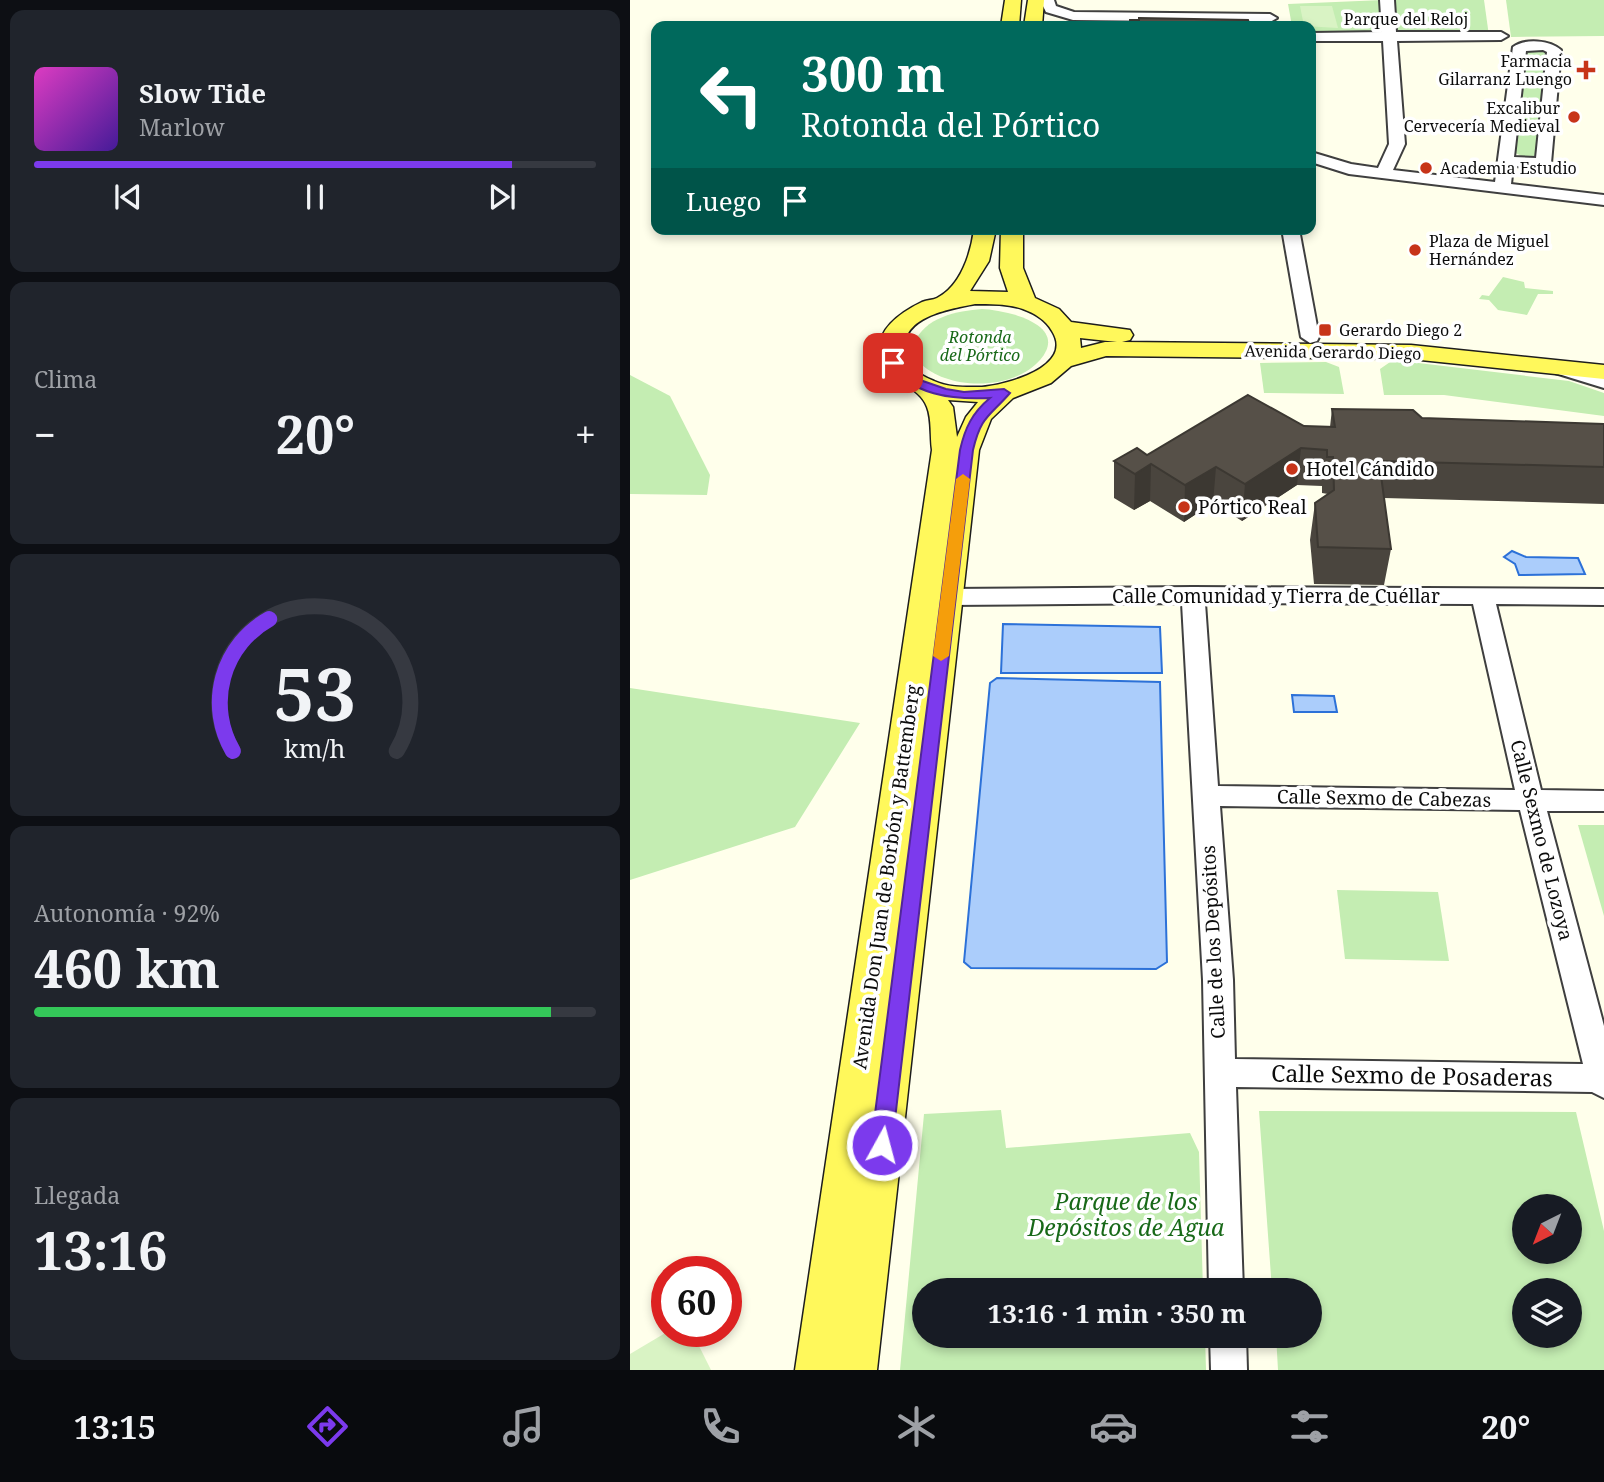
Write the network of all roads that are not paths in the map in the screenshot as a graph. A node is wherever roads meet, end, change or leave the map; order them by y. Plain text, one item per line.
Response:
1 (1013, 0) edge
2 (1036, 0) edge
3 (1047, 0) edge
4 (1387, 0) edge
5 (1266, 3) dead end
6 (1098, 18) junction
7 (1011, 21) edge
8 (1034, 21) edge
9 (1082, 21) edge
10 (1228, 21) edge
11 (1271, 21) edge
12 (1390, 36) junction
13 (1502, 36) dead end
14 (1316, 37) edge
15 (1316, 159) edge
16 (1506, 161) junction
17 (1386, 168) dead end
18 (1502, 188) junction
19 (1604, 200) edge
20 (984, 235) edge
21 (1012, 235) edge
22 (1291, 235) edge
23 (948, 301) junction
24 (1027, 303) junction
25 (1065, 329) junction
26 (1310, 337) junction
27 (1604, 358) edge
28 (1062, 361) junction
29 (1548, 365) junction
30 (1604, 372) edge
31 (1604, 382) edge
32 (927, 388) junction
33 (1004, 393) junction
34 (1193, 595) junction
35 (1483, 596) junction
36 (948, 597) junction
37 (1604, 597) edge
38 (1205, 796) junction
39 (1531, 801) junction
40 (1604, 801) edge
41 (1220, 1073) junction
42 (1604, 1080) edge
43 (1226, 1278) edge
44 (1228, 1348) edge
45 (818, 1370) edge
46 (854, 1370) edge
47 (1229, 1370) edge

1 - 7 main road
2 - 8 main road
3 - 6 street
4 - 12 street
5 - 11 street
6 - 9 street
6 - 10 street
12 - 13 street, Parque del Reloj
12 - 14 street, Parque del Reloj
12 - 17 street
15 - 18 street
16 - 16 street
16 - 18 street
18 - 19 street
20 - 23 main road
21 - 24 main road
22 - 26 street
23 - 24 main road
23 - 32 main road
24 - 25 main road
25 - 26 main road, Avenida Gerardo Diego
25 - 28 main road
26 - 27 main road, Avenida Gerardo Diego
28 - 29 main road, Avenida Gerardo Diego
28 - 33 main road
29 - 30 main road, Avenida Gerardo Diego
29 - 31 street
32 - 33 main road
32 - 45 main road, Avenida Don Juan de Borbón y Battemberg
33 - 36 main road, Avenida Don Juan de Borbón y Battemberg
34 - 35 street, Calle Comunidad y Tierra de Cuéllar
34 - 36 street, Calle Comunidad y Tierra de Cuéllar
34 - 38 street, Calle de los Depósitos
35 - 37 street, Calle Comunidad y Tierra de Cuéllar
35 - 39 street, Calle Sexmo de Lozoya
36 - 46 main road, Avenida Don Juan de Borbón y Battemberg
38 - 39 street, Calle Sexmo de Cabezas
38 - 41 street, Calle de los Depósitos
39 - 40 street, Calle Sexmo de Cabezas
39 - 42 street, Calle Sexmo de Lozoya
41 - 42 street, Calle Sexmo de Posaderas
41 - 43 street, Calle de los Depósitos
44 - 47 street

